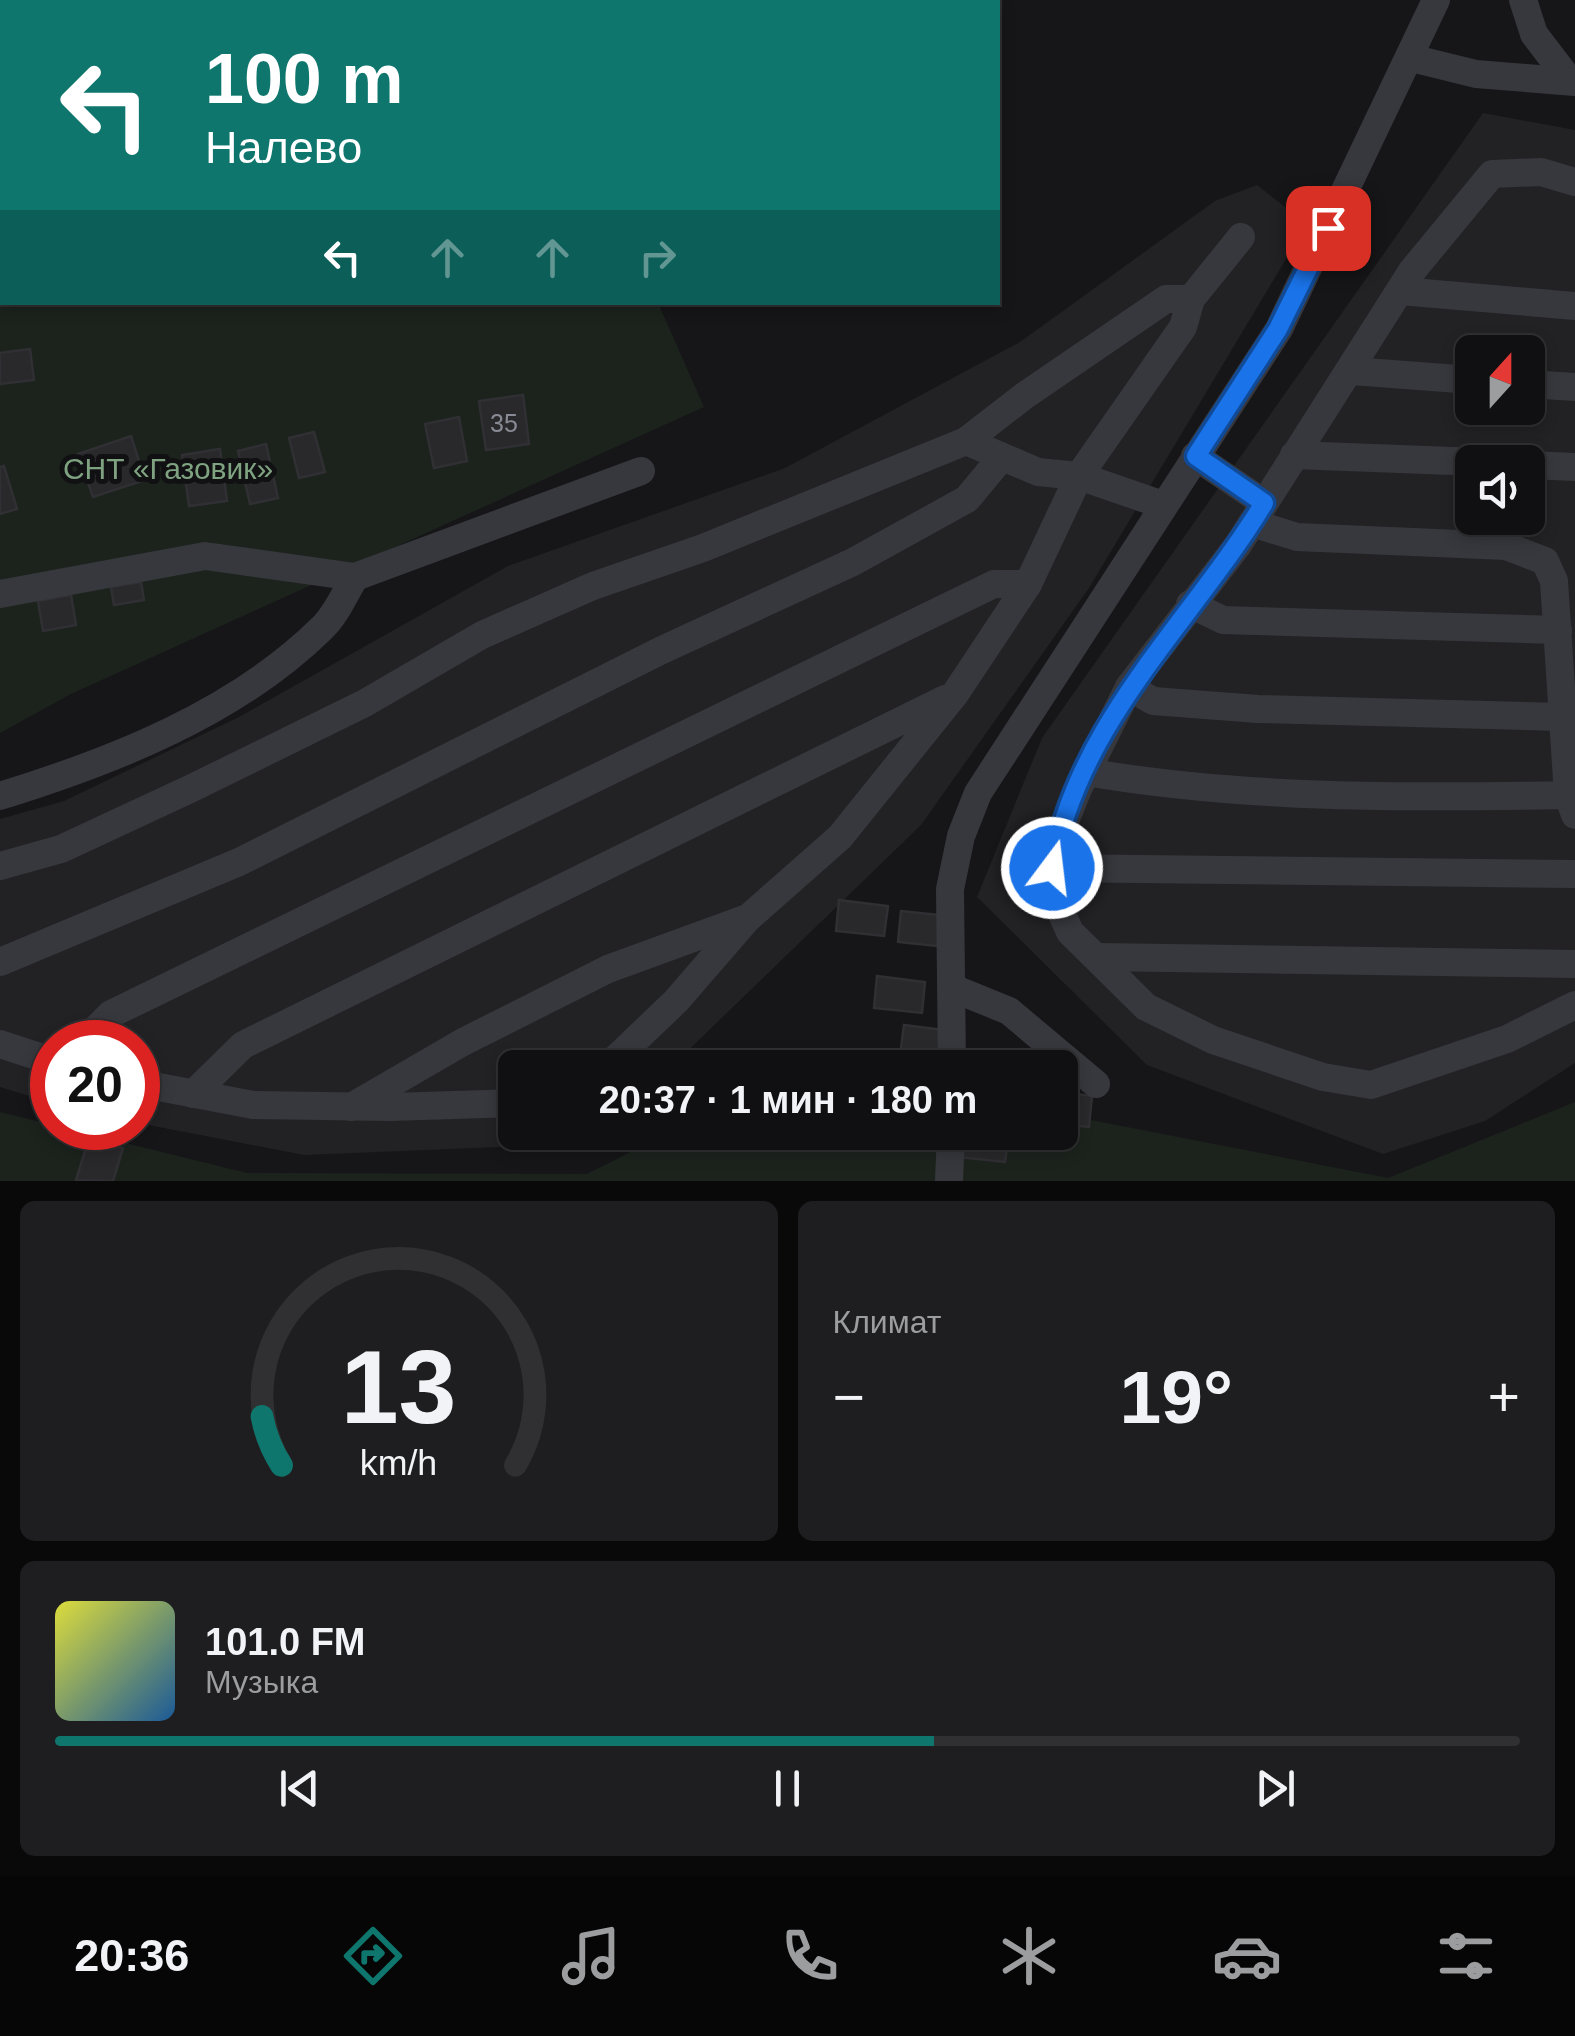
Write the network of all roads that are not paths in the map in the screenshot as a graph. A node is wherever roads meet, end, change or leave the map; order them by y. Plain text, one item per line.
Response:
1 (1436, 0) edge
2 (1523, 0) edge
3 (1411, 58) junction
4 (1572, 81) edge
5 (1575, 182) edge
6 (1241, 237) dead end
7 (1400, 291) junction
8 (1191, 298) junction
9 (1575, 306) edge
10 (1352, 371) junction
11 (1455, 379) edge
12 (1545, 385) edge
13 (1575, 387) edge
14 (966, 441) junction
15 (1294, 455) junction
16 (1196, 456) junction
17 (1001, 458) junction
18 (1455, 461) edge
19 (1545, 465) edge
20 (1575, 466) edge
21 (641, 472) dead end
22 (1079, 476) junction
23 (1163, 506) junction
24 (1258, 513) junction
25 (355, 577) junction
26 (1028, 584) junction
27 (0, 594) edge
28 (1190, 604) junction
29 (1558, 630) junction
30 (1129, 687) junction
31 (955, 694) junction
32 (1562, 717) junction
33 (1086, 772) junction
34 (0, 796) edge
35 (1572, 805) edge
36 (0, 866) edge
37 (1052, 868) junction
38 (1575, 874) edge
39 (746, 918) junction
40 (1097, 957) junction
41 (0, 962) edge
42 (1575, 964) edge
43 (955, 989) junction
44 (1575, 1006) edge
45 (105, 1020) edge
46 (0, 1044) edge
47 (625, 1050) edge
48 (953, 1050) edge
49 (30, 1054) edge
50 (1096, 1084) dead end
51 (160, 1087) edge
52 (194, 1094) junction
53 (498, 1103) edge
54 (351, 1107) junction
55 (950, 1150) edge
56 (949, 1181) edge

1 - 3 street
2 - 4 street
3 - 4 street
3 - 16 street
5 - 7 street
6 - 8 street
7 - 9 street
7 - 10 street
8 - 14 street
8 - 22 street
10 - 11 street
10 - 15 street
12 - 13 street
14 - 17 street
14 - 36 street
15 - 18 street
15 - 24 street
16 - 23 street
16 - 24 street
17 - 22 street
17 - 41 street
19 - 20 street
21 - 25 street
22 - 23 street
22 - 26 street
23 - 43 street
24 - 28 street
24 - 29 street
25 - 27 street
25 - 34 street
26 - 31 street
26 - 45 street
28 - 29 street
28 - 30 street
29 - 32 street
30 - 32 street
30 - 33 street
31 - 39 street
31 - 52 street
32 - 35 street
33 - 35 street
33 - 37 street
37 - 38 street
37 - 40 street
39 - 47 street
39 - 54 street
40 - 42 street
40 - 44 street
43 - 48 street
43 - 50 street
46 - 49 street
51 - 52 street
52 - 54 street
53 - 54 street
55 - 56 street

